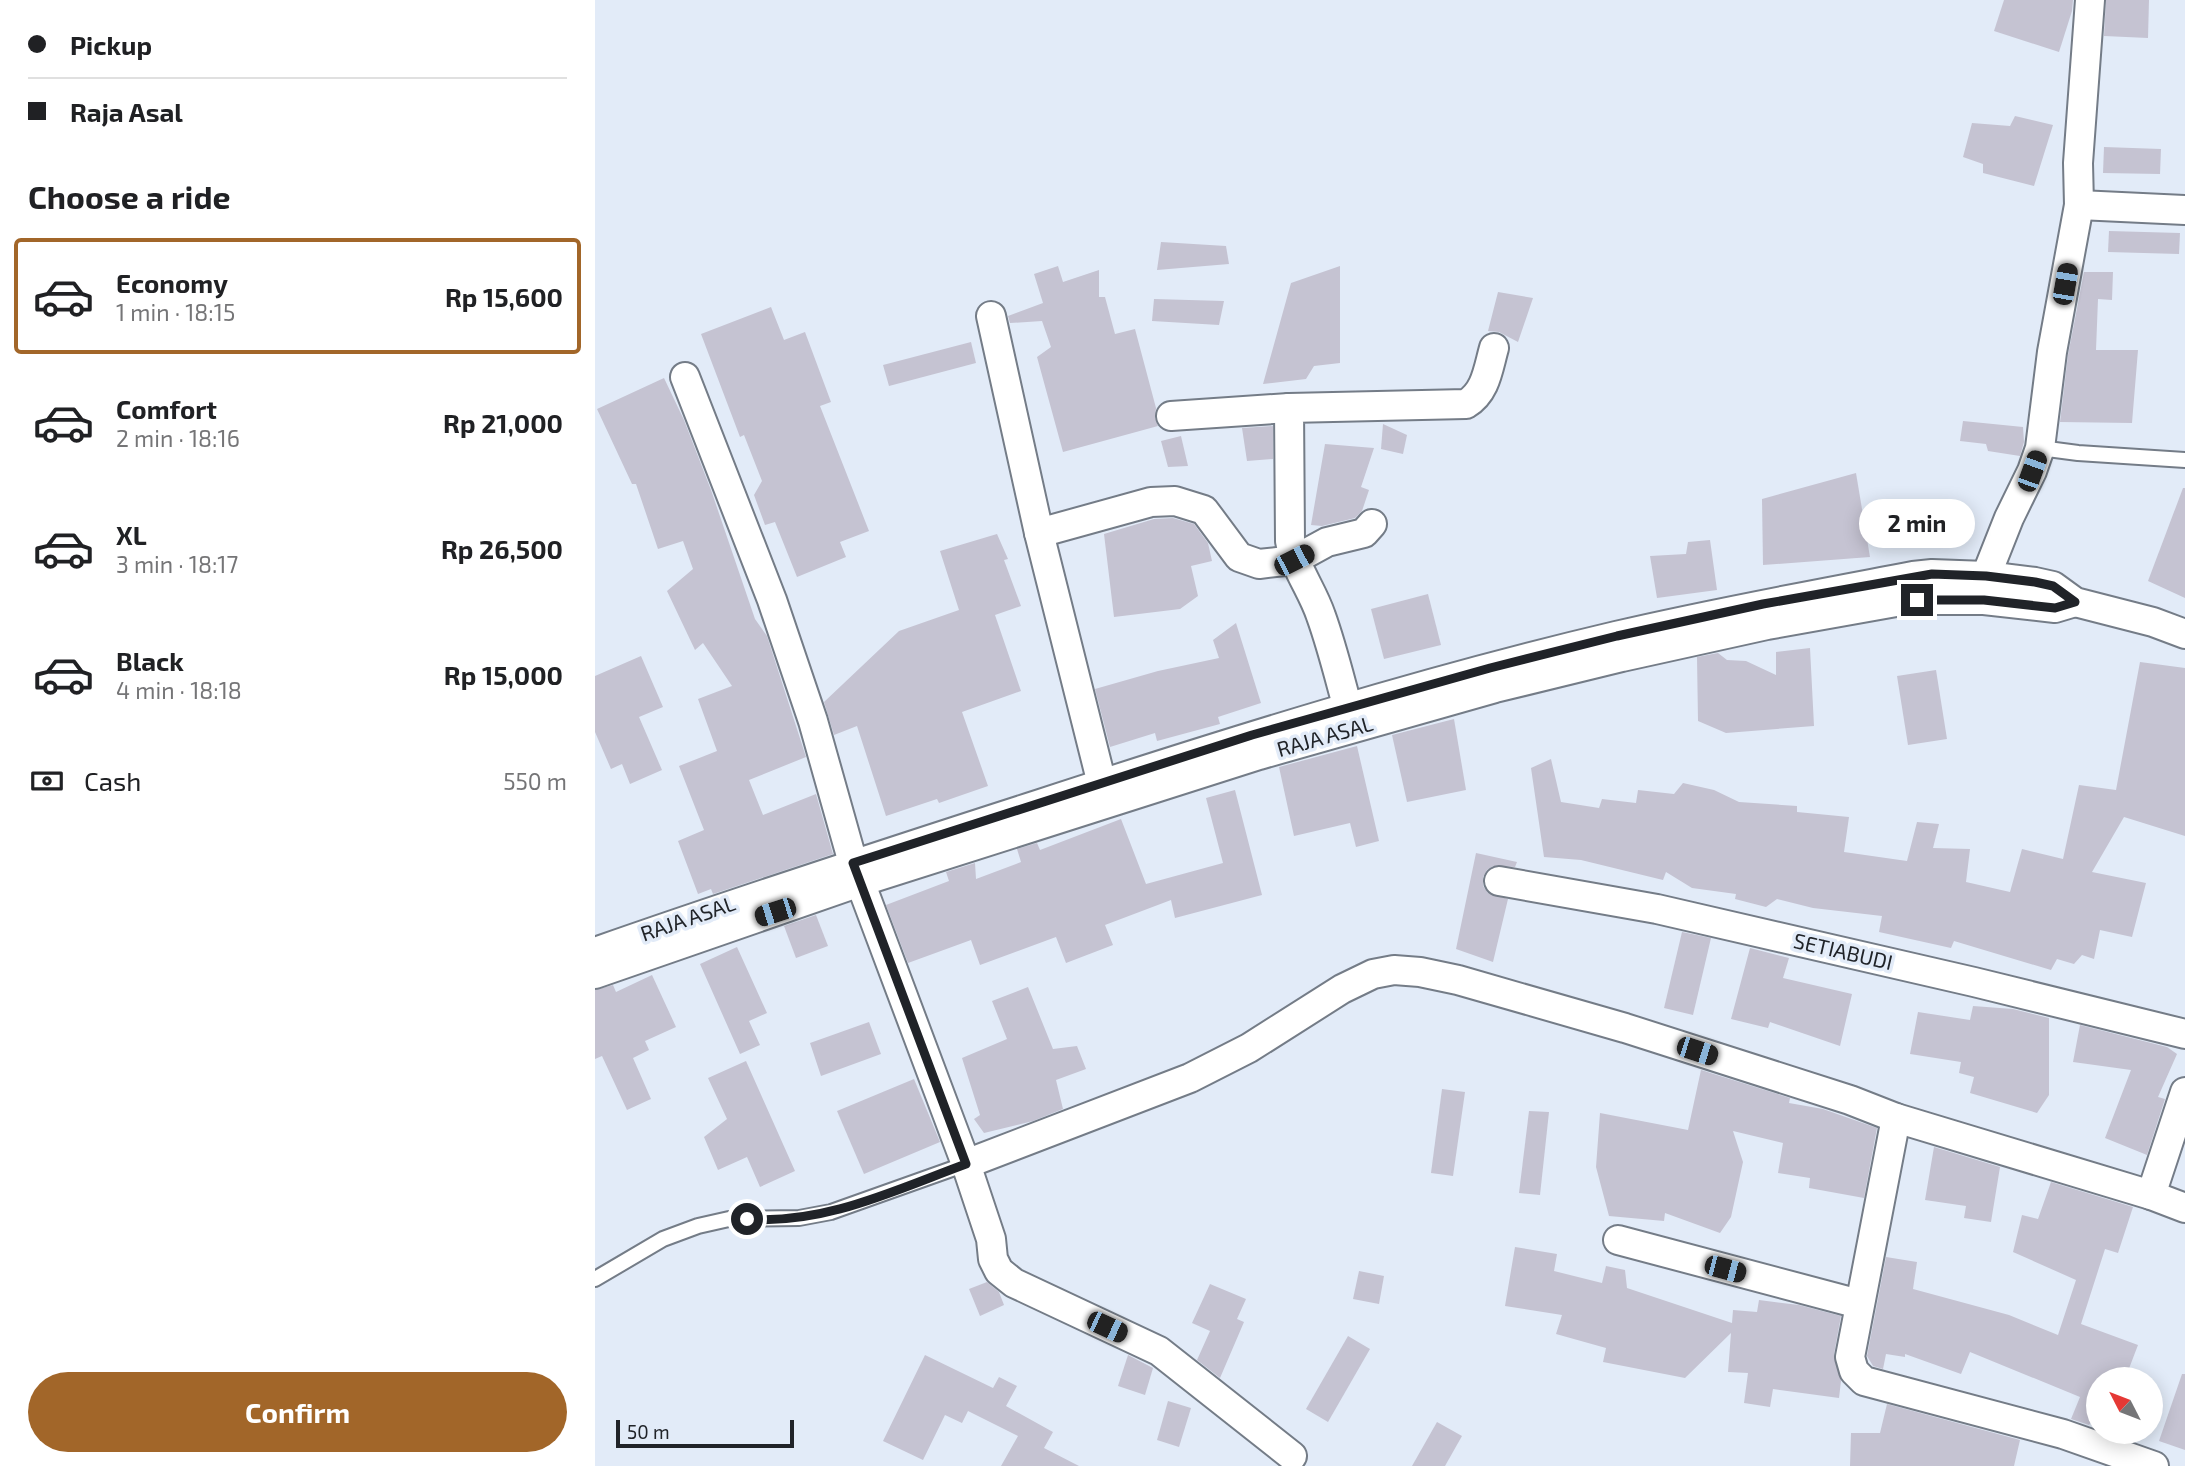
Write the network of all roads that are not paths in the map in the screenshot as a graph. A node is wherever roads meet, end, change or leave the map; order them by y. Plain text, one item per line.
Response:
1 (2090, 0) edge
2 (2079, 205) junction
3 (2185, 210) edge
4 (991, 316) dead end
5 (1494, 348) dead end
6 (685, 377) dead end
7 (1289, 408) junction
8 (1171, 416) dead end
9 (2041, 448) junction
10 (2185, 460) edge
11 (1372, 524) dead end
12 (1039, 533) junction
13 (1294, 560) junction
14 (1986, 576) junction
15 (2075, 602) junction
16 (2185, 634) edge
17 (1351, 718) junction
18 (1102, 784) junction
19 (857, 872) junction
20 (1499, 881) dead end
21 (595, 951) edge
22 (595, 974) edge
23 (2185, 1034) edge
24 (2185, 1092) edge
25 (1896, 1118) junction
26 (966, 1164) junction
27 (2151, 1195) junction
28 (2185, 1208) edge
29 (1618, 1240) dead end
30 (595, 1279) edge
31 (1859, 1304) junction
32 (1296, 1463) edge
33 (2154, 1466) edge

1 - 2 street
2 - 3 street
2 - 9 street
4 - 12 street
5 - 7 street
6 - 19 street
7 - 8 street
7 - 13 street
9 - 10 lane
9 - 14 street
11 - 13 street
12 - 13 street
12 - 18 street
13 - 17 street
14 - 15 street, RAJA ASAL
14 - 17 street, RAJA ASAL
15 - 16 street, RAJA ASAL
15 - 17 street, RAJA ASAL
17 - 18 street, RAJA ASAL
17 - 19 street, RAJA ASAL
18 - 19 street, RAJA ASAL
19 - 21 street, RAJA ASAL
19 - 22 street, RAJA ASAL
19 - 26 street
20 - 23 street, SETIABUDI
24 - 27 street
25 - 26 street
25 - 27 street
25 - 31 street
26 - 30 lane
26 - 32 street
27 - 28 street
29 - 31 street
31 - 33 street

